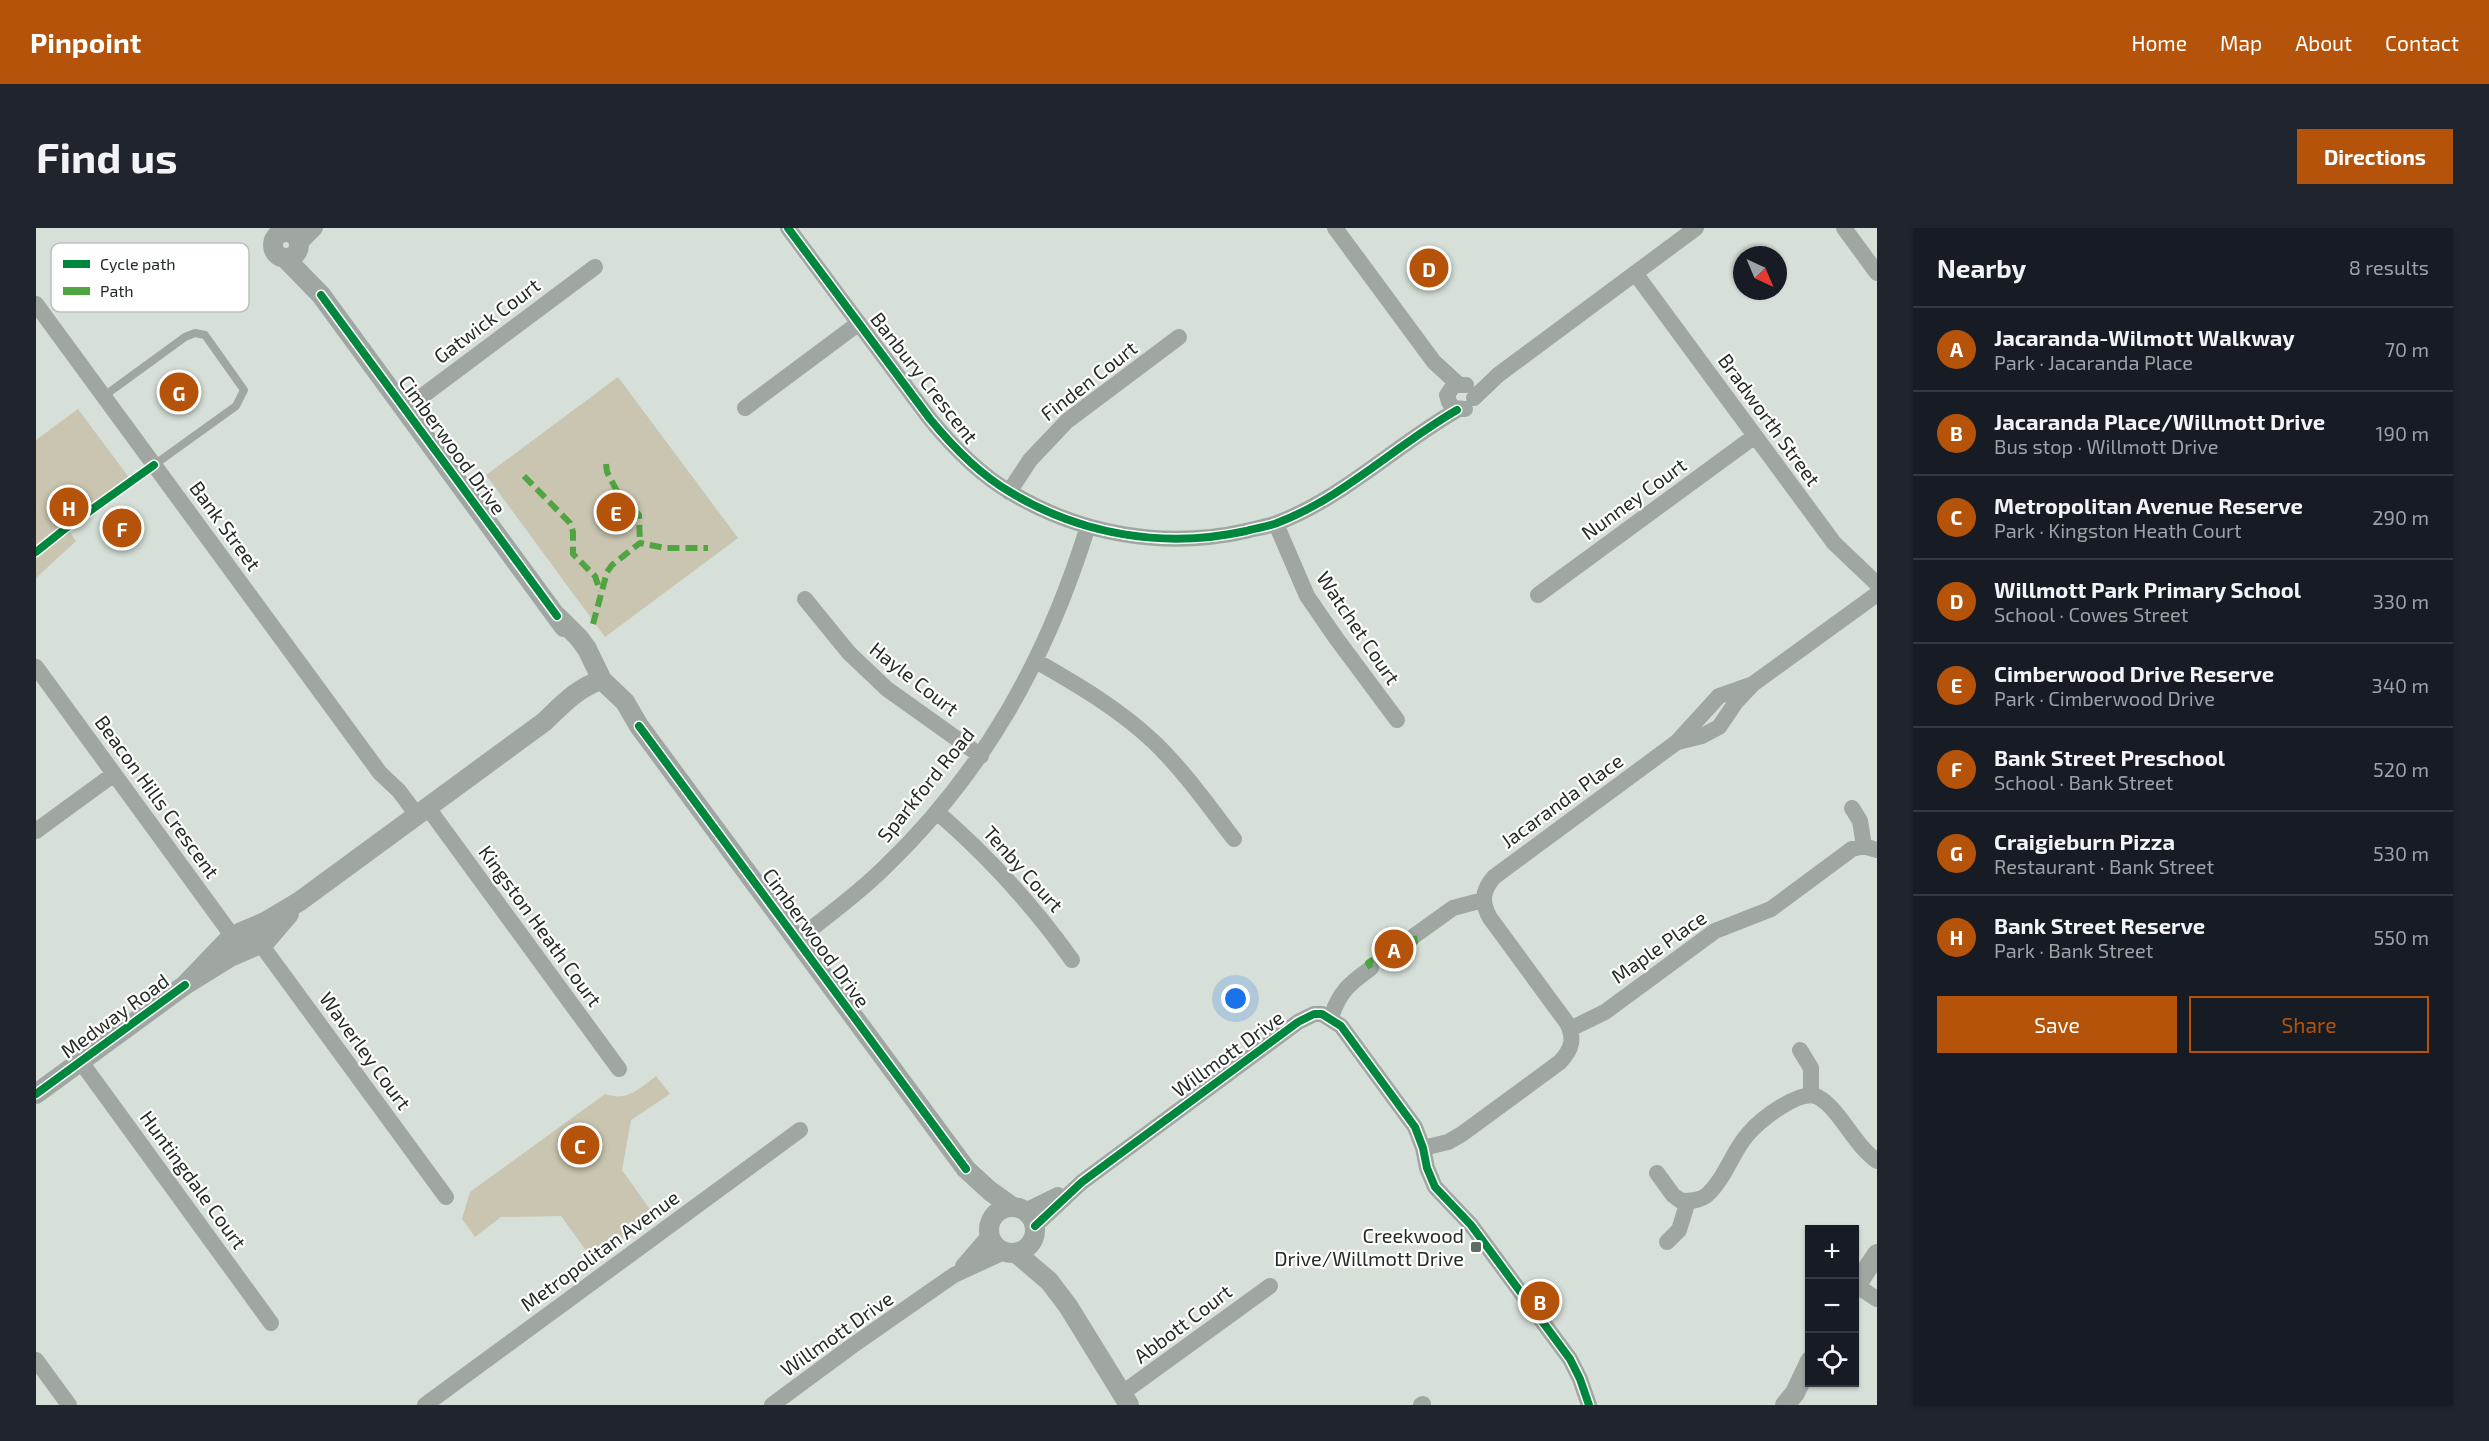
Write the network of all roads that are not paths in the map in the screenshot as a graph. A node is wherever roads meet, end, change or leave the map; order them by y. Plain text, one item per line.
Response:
1 (315, 228) edge
2 (788, 228) edge
3 (1335, 228) edge
4 (1696, 228) edge
5 (1844, 228) edge
6 (287, 238) edge
7 (595, 267) dead end
8 (1635, 273) junction
9 (1877, 273) edge
10 (36, 304) edge
11 (859, 323) junction
12 (1179, 337) dead end
13 (1459, 395) junction
14 (104, 396) junction
15 (745, 408) dead end
16 (405, 409) junction
17 (1755, 436) junction
18 (154, 465) junction
19 (1009, 492) junction
20 (1276, 524) junction
21 (1088, 526) junction
22 (1877, 584) edge
23 (1877, 594) edge
24 (1538, 595) dead end
25 (805, 599) dead end
26 (1036, 661) junction
27 (36, 668) edge
28 (596, 685) junction
29 (1397, 720) dead end
30 (981, 756) junction
31 (114, 774) junction
32 (1852, 808) dead end
33 (937, 812) junction
34 (418, 815) junction
35 (36, 831) edge
36 (1234, 839) dead end
37 (1870, 848) edge
38 (1483, 900) junction
39 (1414, 936) dead end
40 (246, 940) junction
41 (797, 940) junction
42 (1072, 960) dead end
43 (1371, 968) dead end
44 (1331, 1017) junction
45 (1570, 1029) junction
46 (1800, 1050) dead end
47 (81, 1062) junction
48 (619, 1069) dead end
49 (36, 1094) edge
50 (1811, 1095) junction
51 (800, 1130) dead end
52 (1423, 1148) junction
53 (1877, 1161) edge
54 (966, 1169) junction
55 (1657, 1173) dead end
56 (446, 1197) dead end
57 (1688, 1201) junction
58 (1026, 1221) junction
59 (989, 1230) junction
60 (1667, 1242) dead end
61 (1010, 1252) junction
62 (1877, 1254) edge
63 (954, 1275) junction
64 (1048, 1281) junction
65 (1863, 1282) edge
66 (1270, 1286) dead end
67 (1877, 1299) edge
68 (271, 1323) dead end
69 (37, 1365) edge
70 (1805, 1367) edge
71 (1805, 1371) edge
72 (1125, 1400) edge
73 (69, 1405) edge
74 (424, 1405) edge
75 (772, 1405) edge
76 (1589, 1405) edge
77 (1777, 1405) edge
78 (1785, 1405) edge

1 - 6 street
2 - 11 street, Banbury Crescent
3 - 13 street
4 - 8 street, Banbury Crescent
5 - 9 street
6 - 16 street, Cimberwood Drive
7 - 16 street, Gatwick Court
8 - 13 street, Banbury Crescent
8 - 17 street, Bradworth Street
10 - 14 street, Bank Street
11 - 15 street
11 - 19 street, Banbury Crescent
12 - 19 street, Finden Court
13 - 20 street, Banbury Crescent
14 - 18 street, Bank Street
14 - 18 lane
16 - 28 street, Cimberwood Drive
17 - 22 street, Bradworth Street
17 - 24 street, Nunney Court
18 - 34 street, Bank Street
19 - 21 street, Banbury Crescent
20 - 21 street, Banbury Crescent
20 - 29 street, Watchet Court
21 - 26 street, Sparkford Road
23 - 38 street, Jacaranda Place
25 - 30 street, Hayle Court
26 - 30 street, Sparkford Road
26 - 36 street
27 - 31 street, Beacon Hills Crescent
28 - 34 street, Medway Road
28 - 41 street, Cimberwood Drive
30 - 33 street, Sparkford Road
31 - 35 street
31 - 40 street, Beacon Hills Crescent
32 - 37 street, Maple Place
33 - 41 street, Sparkford Road
33 - 42 street, Tenby Court
34 - 40 street, Medway Road
34 - 48 street, Kingston Heath Court
37 - 45 street, Maple Place
38 - 39 street
38 - 45 street
40 - 47 street, Medway Road
40 - 56 street, Waverley Court
41 - 54 street, Cimberwood Drive
43 - 44 street
44 - 52 street
44 - 58 street, Willmott Drive
45 - 52 street
46 - 50 street
47 - 49 street, Medway Road
47 - 68 street, Huntingdale Court
50 - 53 street
50 - 57 street
51 - 74 street, Metropolitan Avenue
52 - 76 street
54 - 58 street, Cimberwood Drive
54 - 59 street, Cimberwood Drive
55 - 57 street
57 - 60 street
58 - 59 street
58 - 61 street
58 - 64 street
59 - 61 street
59 - 63 street, Willmott Drive
61 - 63 street, Willmott Drive
61 - 64 street
62 - 65 street
63 - 75 street, Willmott Drive
64 - 72 street
65 - 67 street
66 - 72 street, Abbott Court
69 - 73 street
70 - 77 street
71 - 78 street

